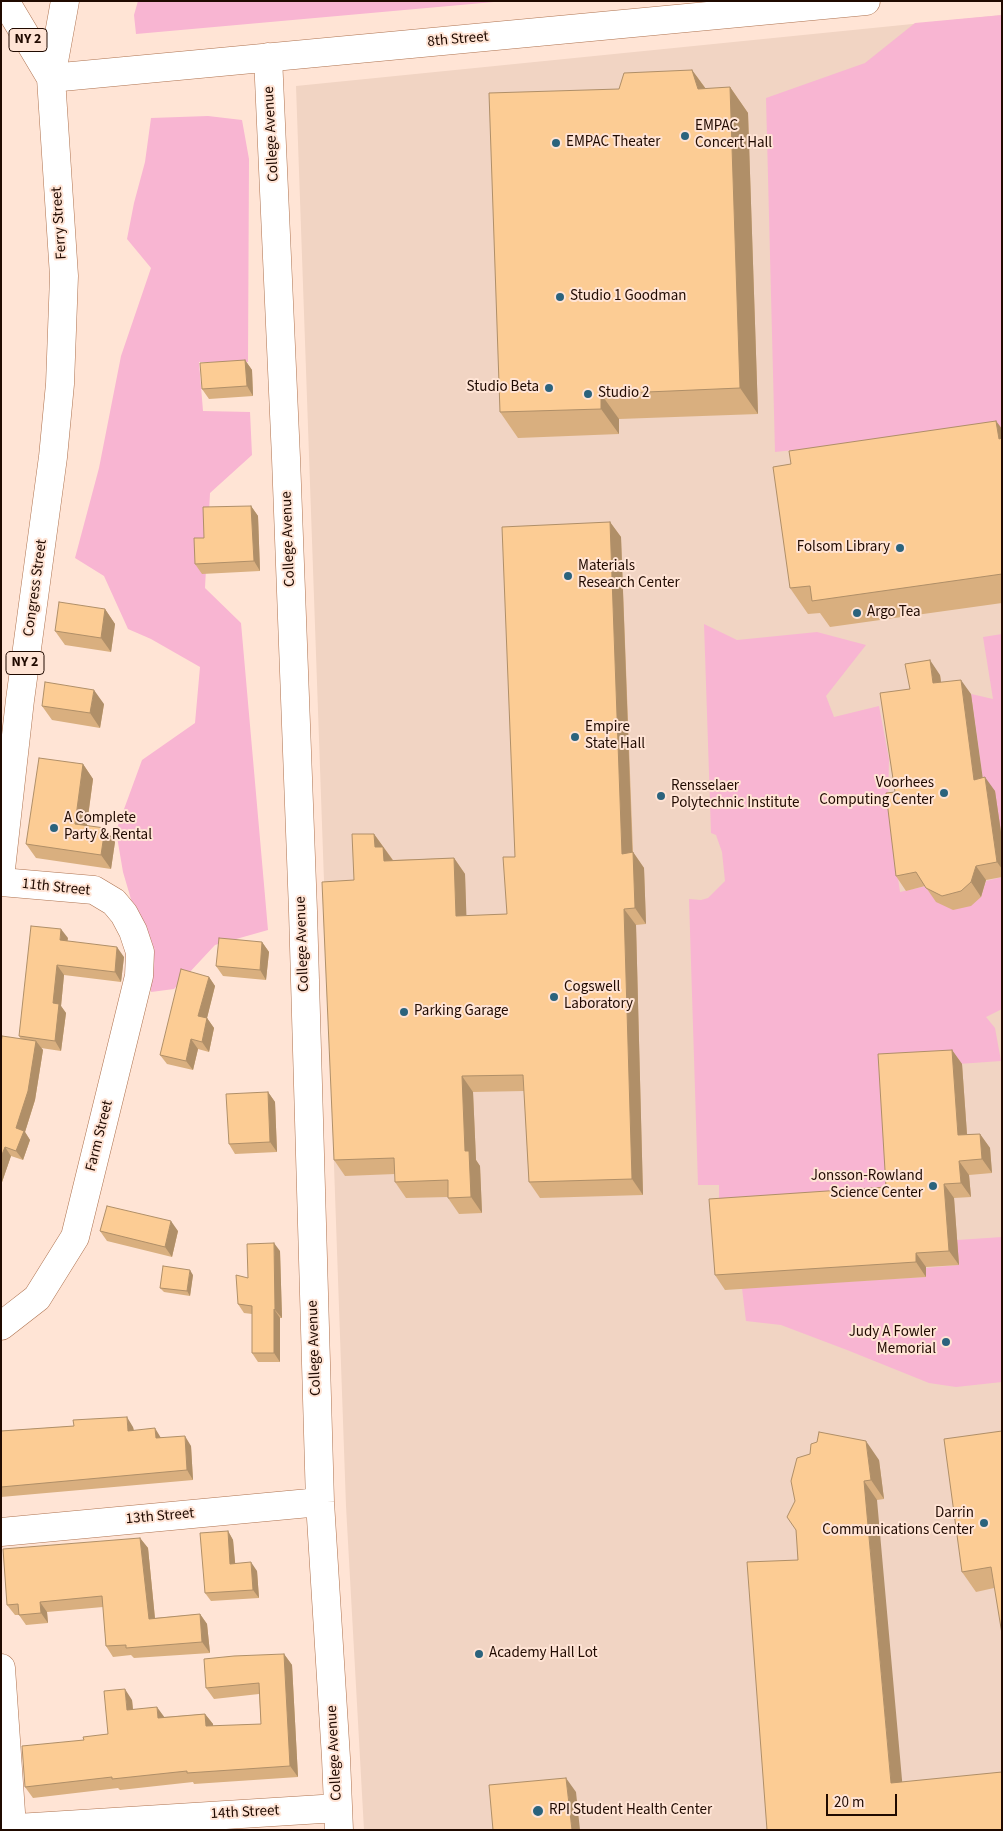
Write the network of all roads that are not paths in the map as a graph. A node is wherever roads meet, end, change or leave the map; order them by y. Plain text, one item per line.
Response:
1 (5, 1) edge
2 (65, 1) edge
3 (866, 1) edge
4 (268, 57) junction
5 (51, 78) junction
6 (53, 457) joint
7 (1, 869) edge
8 (1, 882) edge
9 (128, 922) joint
10 (1, 1326) edge
11 (320, 1502) junction
12 (1, 1532) edge
13 (1, 1668) edge
14 (339, 1819) edge
15 (6, 1828) edge

1 - 5 street, Ferry Street / NY 2
2 - 5 street, NY 2
3 - 4 street, 8th Street
4 - 5 street, 8th Street
4 - 11 street, College Avenue
5 - 6 street, Ferry Street / NY 2
6 - 7 street, Congress Street / NY 2
8 - 9 street, 11th Street
9 - 10 street, Farm Street
11 - 12 street, 13th Street
11 - 14 street, College Avenue
13 - 15 street
14 - 15 street, 14th Street

